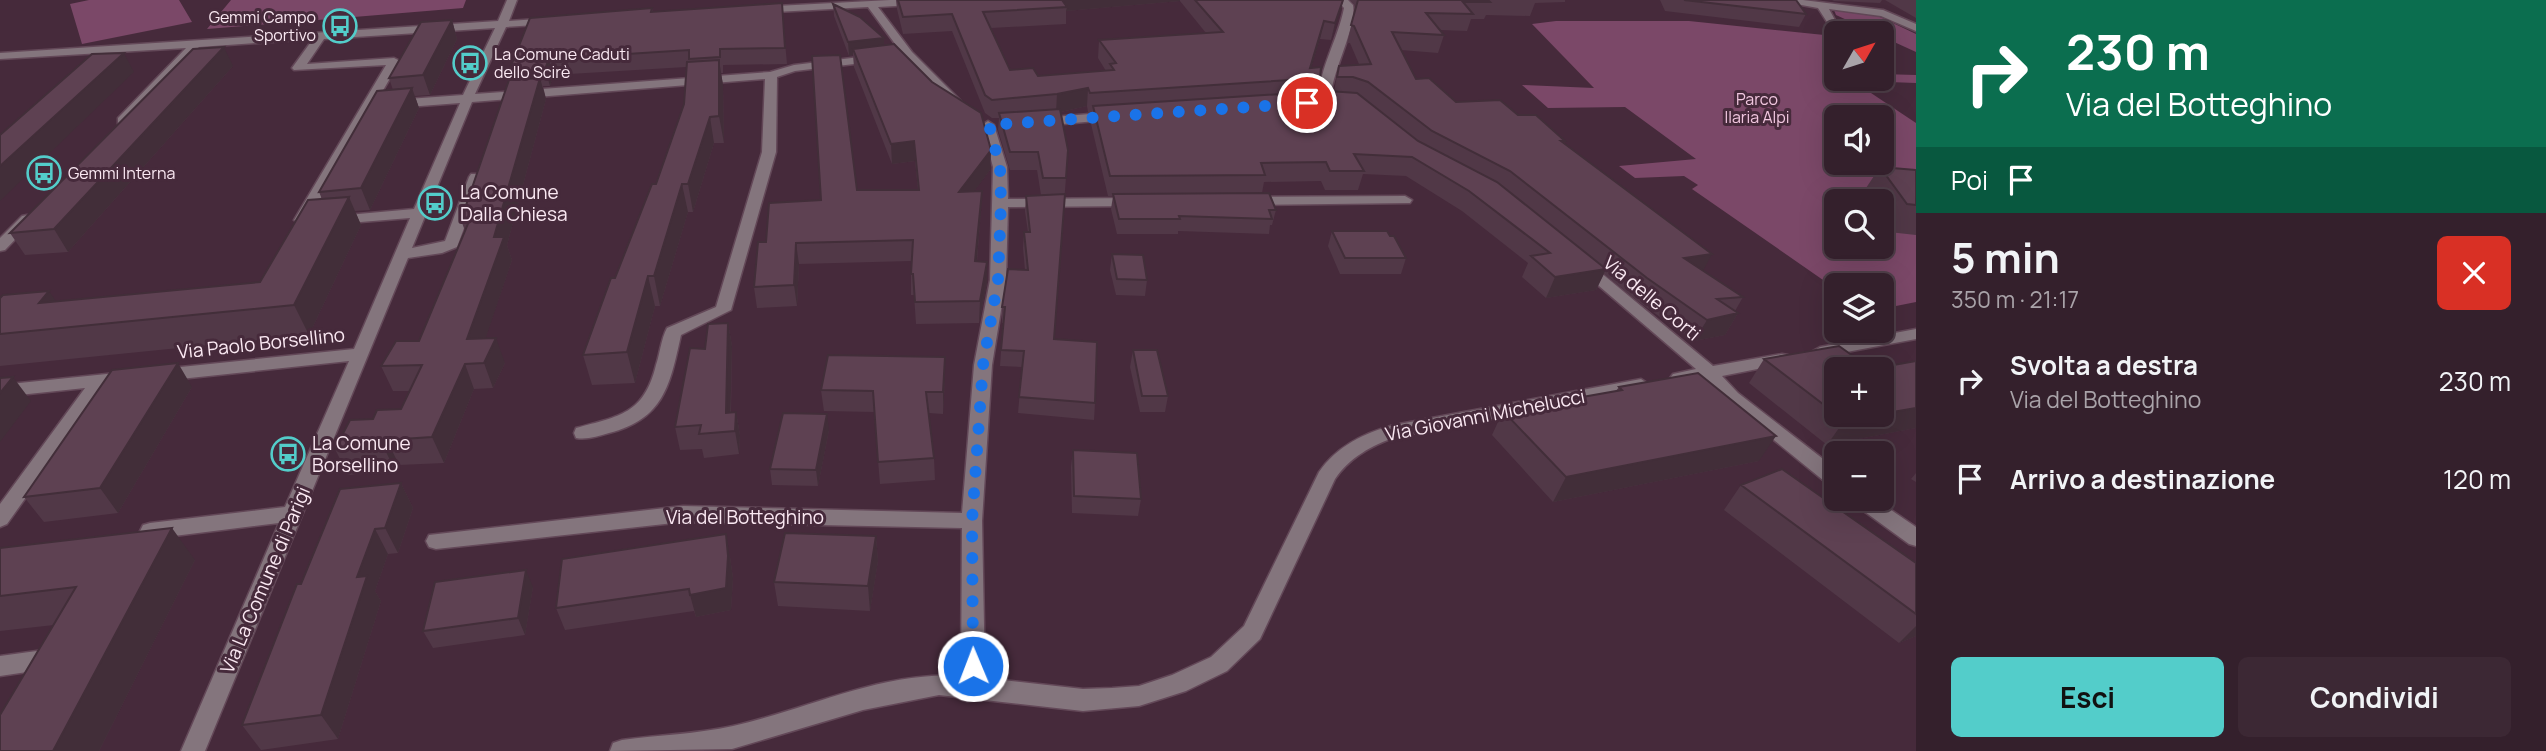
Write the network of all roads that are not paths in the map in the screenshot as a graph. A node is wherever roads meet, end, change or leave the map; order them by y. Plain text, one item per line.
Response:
1 (512, 0) edge
2 (948, 0) edge
3 (1342, 0) edge
4 (1779, 0) edge
5 (871, 4) junction
6 (1821, 5) junction
7 (747, 11) edge
8 (1883, 13) junction
9 (1913, 14) dead end
10 (559, 20) edge
11 (1830, 21) edge
12 (505, 23) junction
13 (1916, 28) edge
14 (322, 34) junction
15 (197, 42) junction
16 (908, 54) junction
17 (0, 56) edge
18 (771, 75) junction
19 (505, 94) junction
20 (469, 98) junction
21 (1294, 104) edge
22 (368, 106) junction
23 (1133, 115) edge
24 (497, 117) edge
25 (1026, 123) edge
26 (112, 131) edge
27 (479, 168) edge
28 (1405, 200) dead end
29 (1239, 201) edge
30 (1156, 202) edge
31 (1001, 203) junction
32 (37, 209) edge
33 (420, 213) junction
34 (0, 247) edge
35 (1567, 252) edge
36 (402, 254) junction
37 (1916, 334) edge
38 (359, 354) junction
39 (1708, 373) junction
40 (99, 381) junction
41 (0, 391) edge
42 (583, 433) dead end
43 (1824, 470) edge
44 (1878, 511) edge
45 (293, 514) junction
46 (0, 519) edge
47 (972, 521) junction
48 (124, 534) edge
49 (1916, 538) edge
50 (436, 541) dead end
51 (0, 666) edge
52 (974, 687) junction
53 (25, 692) edge
54 (193, 751) edge
55 (622, 751) edge

1 - 12 street, Via La Comune di Parigi
2 - 5 street
3 - 21 street
4 - 6 street
5 - 7 street
5 - 16 street
6 - 8 street
6 - 11 street
8 - 9 street
8 - 13 street
10 - 12 street
12 - 14 street
12 - 20 street, Via La Comune di Parigi
14 - 15 street
14 - 22 street
15 - 17 street
15 - 26 street
16 - 18 street
16 - 31 street
18 - 19 street
18 - 42 street
19 - 20 street
19 - 24 street
20 - 22 street
20 - 33 street, Via La Comune di Parigi
22 - 33 street
23 - 25 street
27 - 36 street
28 - 29 street
30 - 31 street
31 - 47 street
32 - 34 street
33 - 36 street, Via La Comune di Parigi
35 - 39 street, Via delle Corti
36 - 38 street, Via La Comune di Parigi
37 - 39 street, Via Giovanni Michelucci
38 - 40 street, Via Paolo Borsellino
38 - 45 street, Via La Comune di Parigi
39 - 43 street, Via delle Corti
39 - 52 street, Via Giovanni Michelucci
40 - 41 street, Via Paolo Borsellino
40 - 46 street
44 - 49 street
45 - 48 street
45 - 54 street, Via La Comune di Parigi
47 - 50 street, Via del Botteghino
47 - 52 street
51 - 53 street
52 - 55 street

